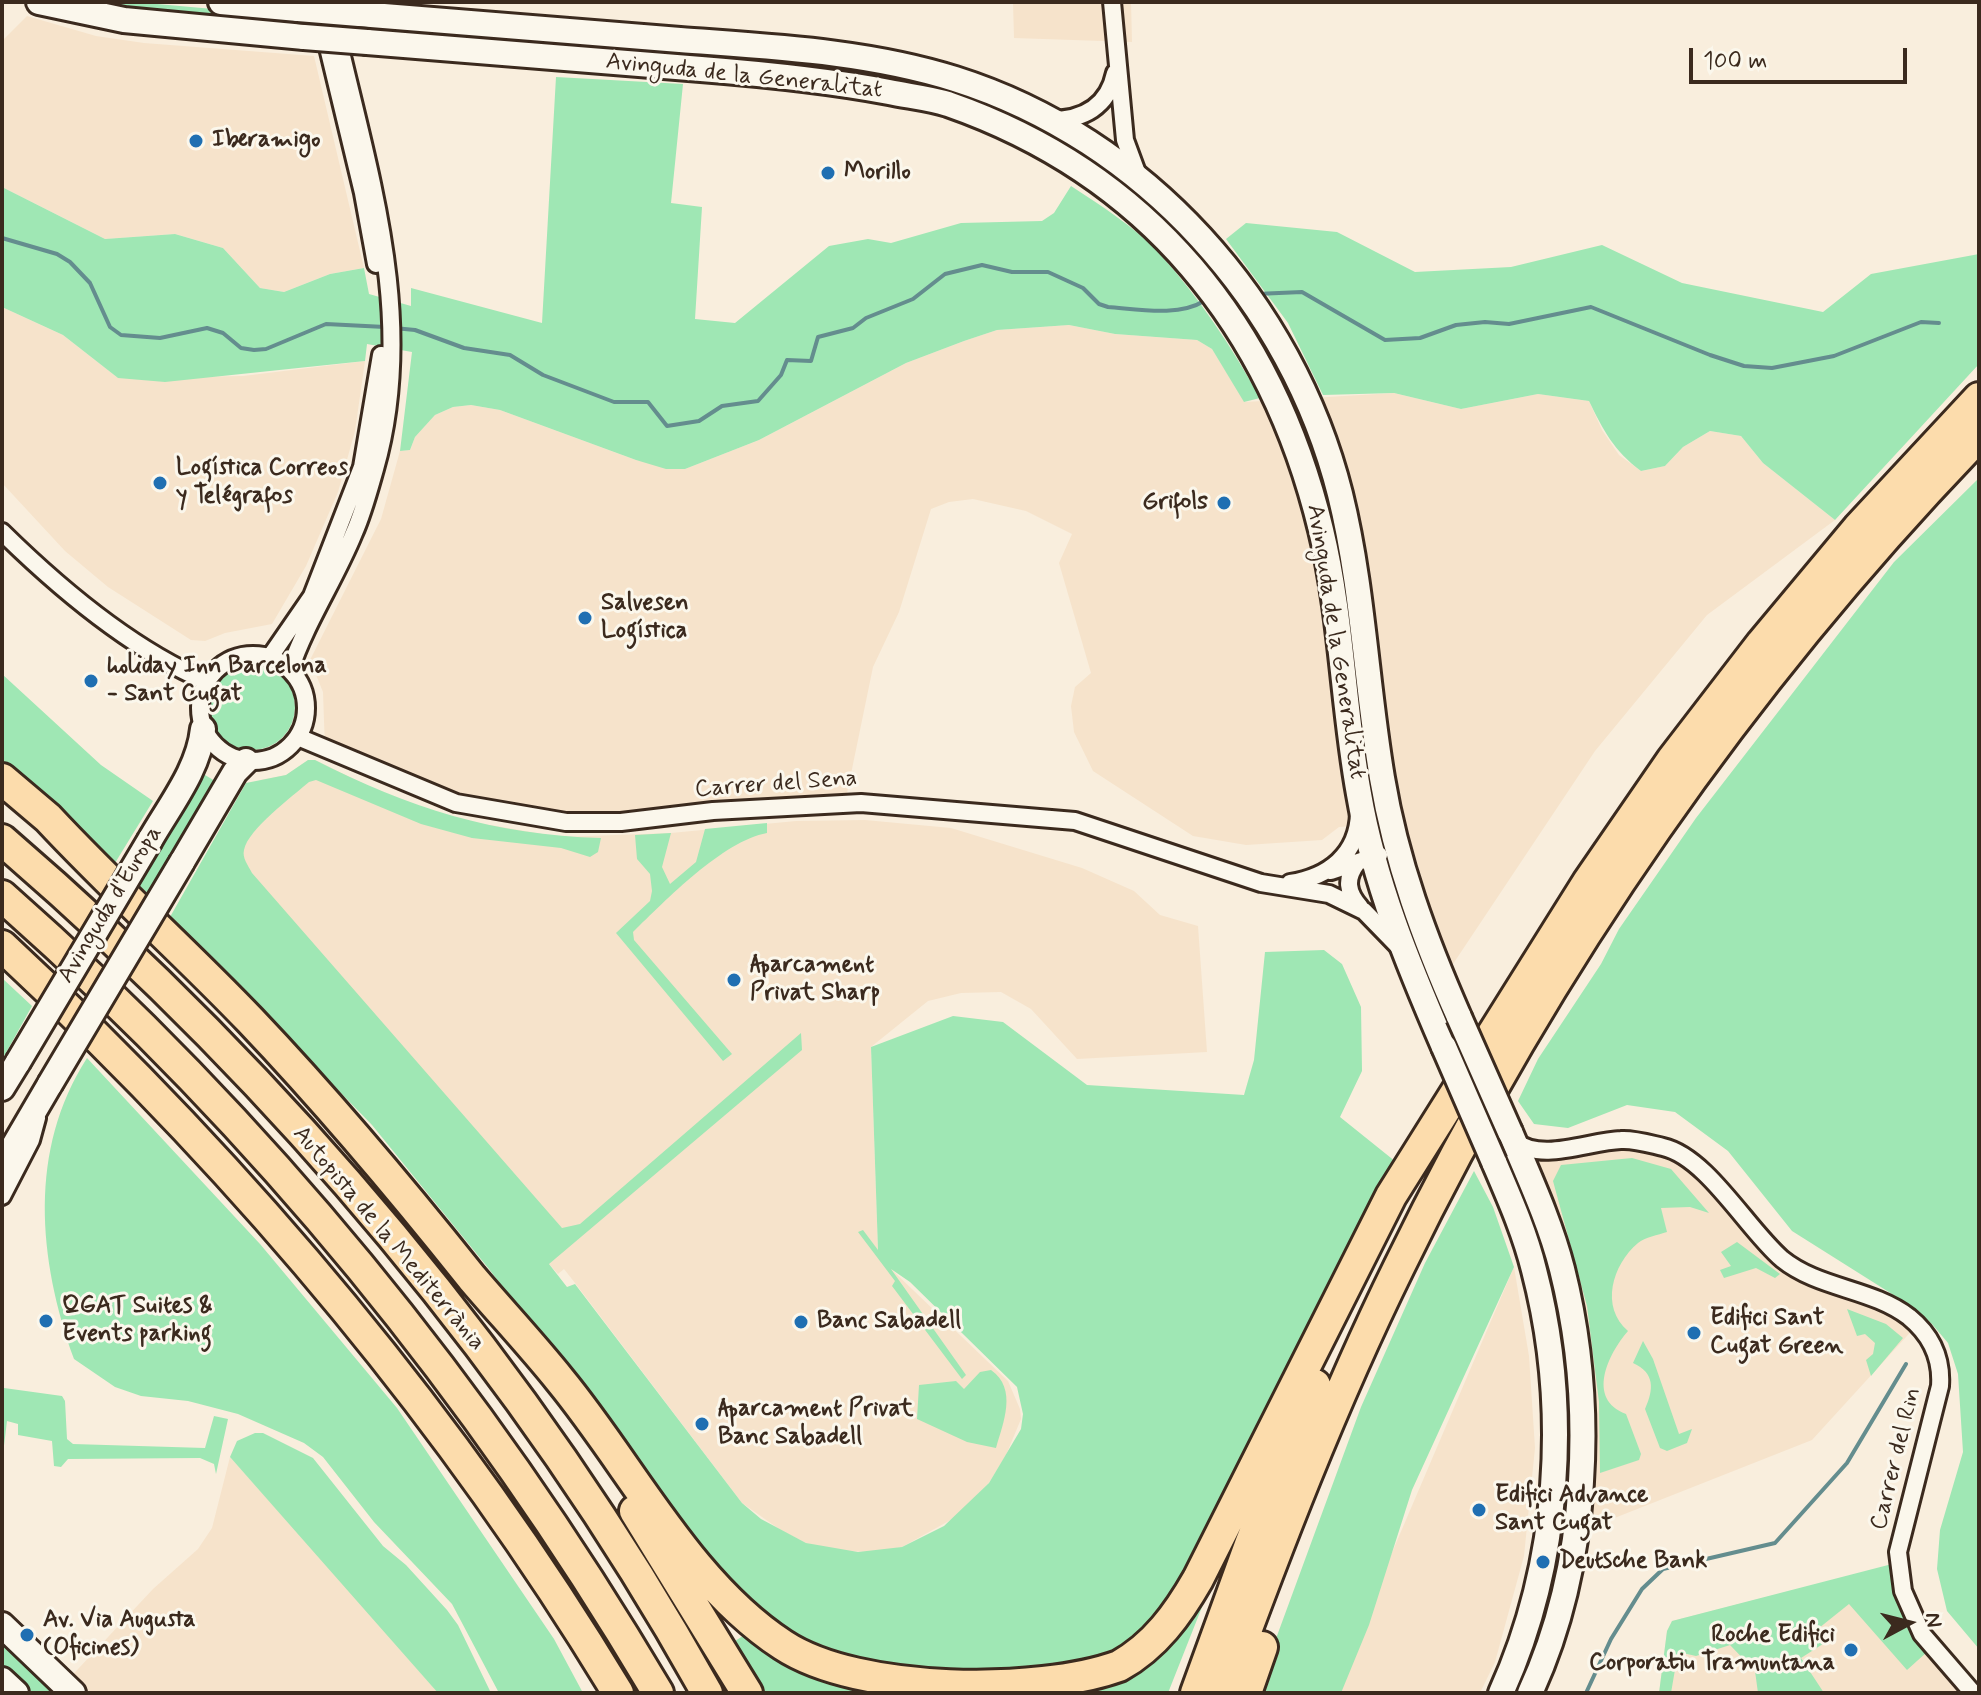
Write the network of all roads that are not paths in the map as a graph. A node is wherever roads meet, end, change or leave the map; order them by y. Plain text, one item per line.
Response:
1 (39, 2) edge
2 (221, 2) edge
3 (330, 2) edge
4 (1112, 2) edge
5 (308, 6) edge
6 (1116, 68) junction
7 (1045, 120) junction
8 (1140, 179) junction
9 (385, 293) junction
10 (388, 347) junction
11 (1979, 398) edge
12 (1979, 436) edge
13 (2, 532) edge
14 (270, 657) junction
15 (290, 670) junction
16 (206, 681) junction
17 (203, 729) junction
18 (298, 737) junction
19 (246, 761) junction
20 (2, 779) edge
21 (2, 793) edge
22 (1359, 796) junction
23 (2, 840) edge
24 (1365, 858) junction
25 (1331, 871) junction
26 (106, 880) junction
27 (1261, 883) junction
28 (2, 896) edge
29 (1364, 911) junction
30 (2, 946) edge
31 (1441, 976) junction
32 (1430, 1013) junction
33 (7, 1078) edge
34 (46, 1092) junction
35 (1455, 1099) junction
36 (1512, 1137) junction
37 (1541, 1151) junction
38 (2, 1166) edge
39 (1531, 1184) junction
40 (2, 1196) edge
41 (474, 1279) junction
42 (1308, 1472) junction
43 (492, 1503) junction
44 (2, 1625) edge
45 (2, 1680) edge
46 (16, 1693) edge
47 (73, 1693) edge
48 (598, 1693) edge
49 (618, 1693) edge
50 (658, 1693) edge
51 (707, 1693) edge
52 (747, 1693) edge
53 (1196, 1693) edge
54 (1223, 1693) edge
55 (1246, 1693) edge
56 (1501, 1693) edge
57 (1530, 1693) edge
58 (1973, 1693) edge

1 - 22 street, Avinguda de la Generalitat, bridge
2 - 5 street, Avinguda de la Generalitat
3 - 9 street
4 - 6 street
5 - 7 street, Avinguda de la Generalitat, bridge
5 - 9 street
6 - 7 street
6 - 8 street
7 - 8 street, Avinguda de la Generalitat
8 - 31 street, Avinguda de la Generalitat
9 - 10 street
10 - 14 street
10 - 15 street
11 - 35 highway
12 - 42 highway
13 - 16 street
14 - 15 street
14 - 16 street
15 - 18 street
16 - 17 street
17 - 19 street
17 - 33 street, Avinguda d'Europa, bridge
18 - 19 street
18 - 27 street, Carrer del Sena
19 - 34 street, Avinguda d'Europa, bridge
20 - 26 highway
21 - 26 highway
22 - 24 street, Avinguda de la Generalitat
22 - 25 street
23 - 51 highway, Autopista de la Mediterrània
24 - 25 street, Carrer del Sena
24 - 29 street, Carrer del Sena
24 - 31 street
24 - 32 street, Avinguda de la Generalitat
25 - 27 street, Carrer del Sena
26 - 41 highway
27 - 29 street, Carrer del Sena
28 - 50 highway, Autopista de la Mediterrània
29 - 32 street, Carrer del Sena
30 - 43 highway
31 - 36 street, Avinguda de la Generalitat, bridge
32 - 56 street, Avinguda de la Generalitat, bridge
34 - 38 street, Avinguda d'Europa
34 - 40 street, Avinguda d'Europa
35 - 41 highway
35 - 53 highway
36 - 37 street, Carrer del Rin
36 - 39 street, Avinguda de la Generalitat
37 - 39 street
37 - 58 street, Carrer del Rin
39 - 57 street, Avinguda de la Generalitat
41 - 52 highway
42 - 54 highway
42 - 55 highway
43 - 48 highway
43 - 49 highway
44 - 47 street
45 - 46 street

